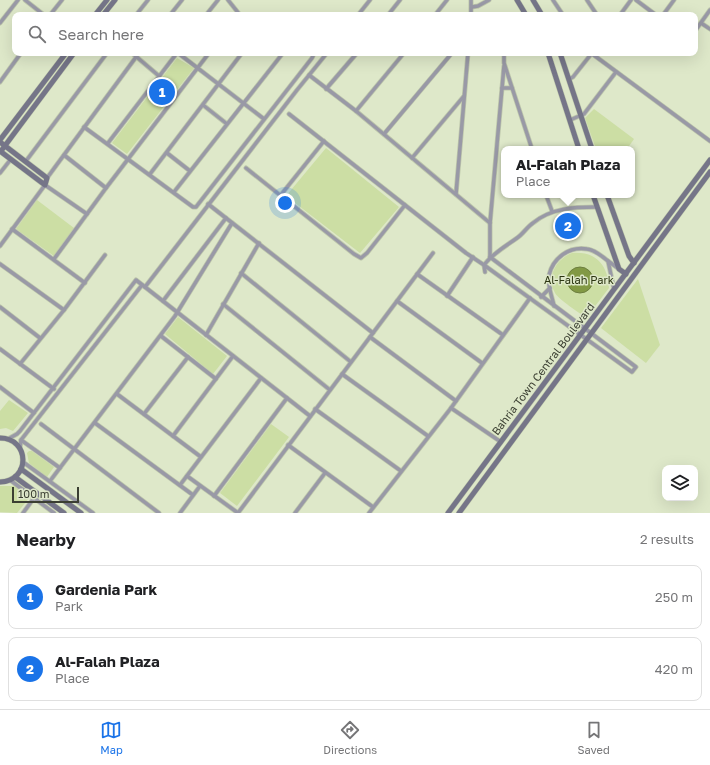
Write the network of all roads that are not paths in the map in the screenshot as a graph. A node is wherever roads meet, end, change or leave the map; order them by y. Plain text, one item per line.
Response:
1 (18, 0) edge
2 (25, 0) edge
3 (62, 0) edge
4 (107, 0) edge
5 (115, 0) edge
6 (148, 0) edge
7 (182, 0) edge
8 (218, 0) edge
9 (228, 0) edge
10 (370, 0) edge
11 (400, 0) edge
12 (447, 0) edge
13 (471, 0) edge
14 (489, 0) edge
15 (517, 0) edge
16 (533, 0) edge
17 (553, 0) edge
18 (587, 0) edge
19 (631, 0) edge
20 (636, 0) edge
21 (674, 0) edge
22 (472, 7) junction
23 (710, 10) edge
24 (40, 12) edge
25 (52, 12) edge
26 (97, 12) edge
27 (106, 12) edge
28 (138, 12) edge
29 (172, 12) edge
30 (208, 12) edge
31 (238, 12) edge
32 (360, 12) edge
33 (390, 12) edge
34 (437, 12) edge
35 (471, 12) edge
36 (524, 12) edge
37 (540, 12) edge
38 (561, 12) edge
39 (595, 12) edge
40 (622, 12) edge
41 (652, 12) edge
42 (665, 12) edge
43 (0, 23) edge
44 (701, 23) junction
45 (698, 27) edge
46 (710, 29) edge
47 (20, 56) edge
48 (64, 56) edge
49 (72, 56) edge
50 (105, 56) edge
51 (137, 56) edge
52 (139, 56) edge
53 (175, 56) edge
54 (181, 56) edge
55 (207, 56) edge
56 (240, 56) edge
57 (281, 56) edge
58 (313, 56) edge
59 (325, 56) edge
60 (354, 56) edge
61 (402, 56) edge
62 (449, 56) edge
63 (468, 56) edge
64 (504, 56) edge
65 (549, 56) edge
66 (561, 56) edge
67 (589, 56) edge
68 (595, 56) edge
69 (504, 63) junction
70 (197, 68) junction
71 (616, 72) junction
72 (309, 75) junction
73 (159, 76) junction
74 (569, 79) junction
75 (0, 82) edge
76 (218, 84) junction
77 (502, 88) junction
78 (512, 88) junction
79 (326, 90) junction
80 (464, 95) junction
81 (243, 104) junction
82 (203, 105) junction
83 (356, 111) junction
84 (289, 114) dead end
85 (581, 115) junction
86 (264, 119) junction
87 (570, 120) junction
88 (227, 124) junction
89 (84, 127) junction
90 (384, 134) junction
91 (0, 141) edge
92 (324, 141) junction
93 (710, 142) edge
94 (108, 143) junction
95 (5, 146) junction
96 (531, 146) edge
97 (577, 146) edge
98 (591, 146) edge
99 (0, 151) edge
100 (167, 153) junction
101 (64, 155) junction
102 (412, 158) junction
103 (11, 159) junction
104 (128, 159) junction
105 (710, 160) edge
106 (26, 161) junction
107 (246, 168) dead end
108 (190, 171) junction
109 (710, 172) edge
110 (0, 173) edge
111 (150, 174) junction
112 (47, 178) junction
113 (45, 185) junction
114 (106, 188) junction
115 (174, 192) junction
116 (456, 194) junction
117 (280, 196) junction
118 (547, 198) edge
119 (594, 198) edge
120 (608, 198) edge
121 (208, 204) junction
122 (405, 205) junction
123 (597, 206) junction
124 (552, 211) junction
125 (86, 214) junction
126 (226, 218) junction
127 (232, 223) junction
128 (490, 223) junction
129 (12, 229) junction
130 (259, 243) junction
131 (0, 246) edge
132 (433, 253) dead end
133 (105, 255) dead end
134 (473, 257) junction
135 (490, 257) junction
136 (54, 259) junction
137 (608, 261) junction
138 (634, 263) junction
139 (0, 264) edge
140 (484, 264) junction
141 (619, 269) junction
142 (485, 272) dead end
143 (241, 273) junction
144 (417, 274) junction
145 (626, 274) junction
146 (85, 283) junction
147 (143, 286) junction
148 (550, 288) junction
149 (614, 290) junction
150 (447, 296) junction
151 (541, 297) junction
152 (530, 298) junction
153 (397, 301) junction
154 (163, 302) junction
155 (223, 304) junction
156 (554, 306) junction
157 (0, 307) edge
158 (64, 310) junction
159 (178, 313) junction
160 (584, 329) junction
161 (373, 333) junction
162 (591, 334) junction
163 (206, 335) junction
164 (503, 335) junction
165 (580, 335) junction
166 (161, 336) junction
167 (370, 337) junction
168 (40, 338) junction
169 (587, 340) junction
170 (0, 349) edge
171 (233, 356) junction
172 (188, 357) junction
173 (351, 362) junction
174 (482, 363) junction
175 (20, 364) junction
176 (342, 374) junction
177 (261, 378) junction
178 (216, 379) junction
179 (0, 387) edge
180 (53, 388) junction
181 (330, 390) junction
182 (58, 392) junction
183 (117, 394) junction
184 (287, 398) junction
185 (456, 400) junction
186 (451, 408) junction
187 (315, 409) junction
188 (34, 413) junction
189 (144, 414) junction
190 (310, 416) junction
191 (95, 423) junction
192 (41, 424) dead end
193 (173, 436) junction
194 (428, 436) junction
195 (0, 438) edge
196 (8, 439) junction
197 (21, 440) junction
198 (501, 442) junction
199 (288, 446) junction
200 (20, 448) junction
201 (74, 450) junction
202 (201, 457) junction
203 (23, 462) junction
204 (60, 468) junction
205 (21, 469) junction
206 (401, 471) junction
207 (325, 473) junction
208 (187, 476) junction
209 (15, 477) junction
210 (10, 480) junction
211 (50, 481) junction
212 (0, 482) edge
213 (180, 485) junction
214 (200, 486) junction
215 (193, 495) junction
216 (214, 496) junction
217 (34, 498) junction
218 (373, 507) junction
219 (23, 513) edge
220 (54, 513) edge
221 (64, 513) edge
222 (81, 513) edge
223 (93, 513) edge
224 (159, 513) edge
225 (180, 513) edge
226 (238, 513) edge
227 (295, 513) edge
228 (369, 513) edge
229 (448, 513) edge
230 (459, 513) edge

1 - 43 street
2 - 24 street
3 - 25 street
4 - 26 main road
5 - 27 main road
6 - 28 street
7 - 29 street
8 - 30 street
9 - 31 street
10 - 32 street
11 - 33 street
12 - 34 street
13 - 22 street
14 - 22 street
15 - 36 main road
16 - 37 main road
17 - 38 street
18 - 39 street
19 - 40 street
20 - 41 street
21 - 42 street
22 - 35 street
23 - 44 street
44 - 45 street
44 - 46 street
47 - 75 street
48 - 91 main road
49 - 95 main road
50 - 106 street
51 - 89 street
52 - 73 street
53 - 73 street
54 - 70 street
55 - 70 street
56 - 76 street
57 - 81 street
58 - 86 street
59 - 72 street
60 - 79 street
61 - 83 street
62 - 90 street
63 - 80 street
64 - 69 street
65 - 87 main road
66 - 74 main road
67 - 74 street
68 - 71 street
69 - 77 street
69 - 78 street
70 - 76 street
70 - 104 street
71 - 85 street
71 - 93 street
72 - 79 street
72 - 121 street
73 - 94 street
74 - 85 main road
76 - 81 street
76 - 82 street
77 - 78 street
77 - 128 street
78 - 96 street
79 - 83 street
80 - 102 street
80 - 116 street
81 - 86 street
81 - 88 street
82 - 88 street
82 - 100 street
83 - 90 street
84 - 92 street
85 - 87 street
85 - 98 main road
86 - 115 street
87 - 97 main road
88 - 108 street
89 - 94 street
89 - 101 street
90 - 102 street
91 - 95 main road
92 - 117 street
92 - 122 street
94 - 104 street
95 - 99 main road
95 - 106 main road
99 - 103 main road
100 - 108 street
100 - 111 street
101 - 112 street
101 - 114 street
102 - 116 street
103 - 110 street
103 - 113 main road
104 - 111 street
104 - 114 street
105 - 138 main road, Bahria Town Central Boulevard
106 - 112 main road
107 - 117 street
108 - 115 street
109 - 162 main road, Bahria Town Central Boulevard
111 - 115 street
112 - 113 main road
113 - 125 street
113 - 129 street
114 - 125 street
116 - 128 street
117 - 122 street
118 - 124 street
119 - 123 main road
120 - 138 main road
121 - 126 street
121 - 147 street
122 - 134 street
123 - 124 street
123 - 141 main road
124 - 135 street
125 - 136 street
126 - 127 street
126 - 154 street
127 - 130 street
127 - 159 street
128 - 135 street
129 - 131 street
129 - 136 street
130 - 143 street
130 - 161 street
132 - 144 street
133 - 146 street
134 - 140 street
134 - 150 street
135 - 140 street
135 - 151 street
136 - 146 street
137 - 141 street
137 - 148 street
137 - 149 street
138 - 145 main road, Bahria Town Central Boulevard
139 - 158 street
140 - 142 street
140 - 152 street
141 - 145 main road
143 - 155 street
143 - 173 street
144 - 150 street
144 - 153 street
145 - 149 main road, Bahria Town Central Boulevard
146 - 158 street
147 - 154 street
147 - 180 street
147 - 182 street
148 - 151 street
148 - 156 street
149 - 160 main road, Bahria Town Central Boulevard
150 - 164 street
151 - 156 street
152 - 164 street
152 - 165 street
153 - 161 street
153 - 174 street
154 - 159 street
155 - 163 street
155 - 181 street
156 - 160 street
157 - 168 street
158 - 168 street
159 - 163 street
159 - 166 street
160 - 162 street
160 - 165 main road, Bahria Town Central Boulevard
161 - 167 street
162 - 169 main road, Bahria Town Central Boulevard
162 - 169 street
163 - 171 street
164 - 174 street
165 - 169 street
165 - 198 main road, Bahria Town Central Boulevard
166 - 172 street
166 - 183 street
167 - 173 street
167 - 185 street
168 - 175 street
169 - 230 main road, Bahria Town Central Boulevard
170 - 175 street
171 - 177 street
171 - 178 street
172 - 178 street
172 - 189 street
173 - 176 street
174 - 185 street
175 - 180 street
176 - 181 street
176 - 194 street
177 - 184 street
177 - 202 street
178 - 193 street
179 - 188 street
180 - 182 street
180 - 188 street
181 - 187 street
182 - 197 street
183 - 189 street
183 - 191 street
184 - 190 street
184 - 216 street
185 - 186 street
186 - 194 street
186 - 198 street
187 - 190 street
187 - 206 street
188 - 196 street
189 - 193 street
190 - 199 street
191 - 201 street
191 - 213 street
192 - 201 street
193 - 202 street
194 - 206 street
195 - 196 main road
196 - 200 main road
197 - 200 street
197 - 204 street
198 - 229 main road, Bahria Town Central Boulevard
199 - 207 street
199 - 226 street
200 - 203 main road
201 - 204 street
201 - 224 street
202 - 208 street
203 - 205 main road
203 - 211 street
204 - 211 street
205 - 209 main road
205 - 222 main road
206 - 218 street
207 - 218 street
207 - 227 street
208 - 213 street
208 - 214 street
209 - 210 main road
209 - 221 main road
210 - 212 main road
210 - 217 street
211 - 223 street
213 - 215 street
214 - 215 street
214 - 216 street
215 - 225 street
216 - 226 street
217 - 219 street
217 - 220 street
218 - 228 street

